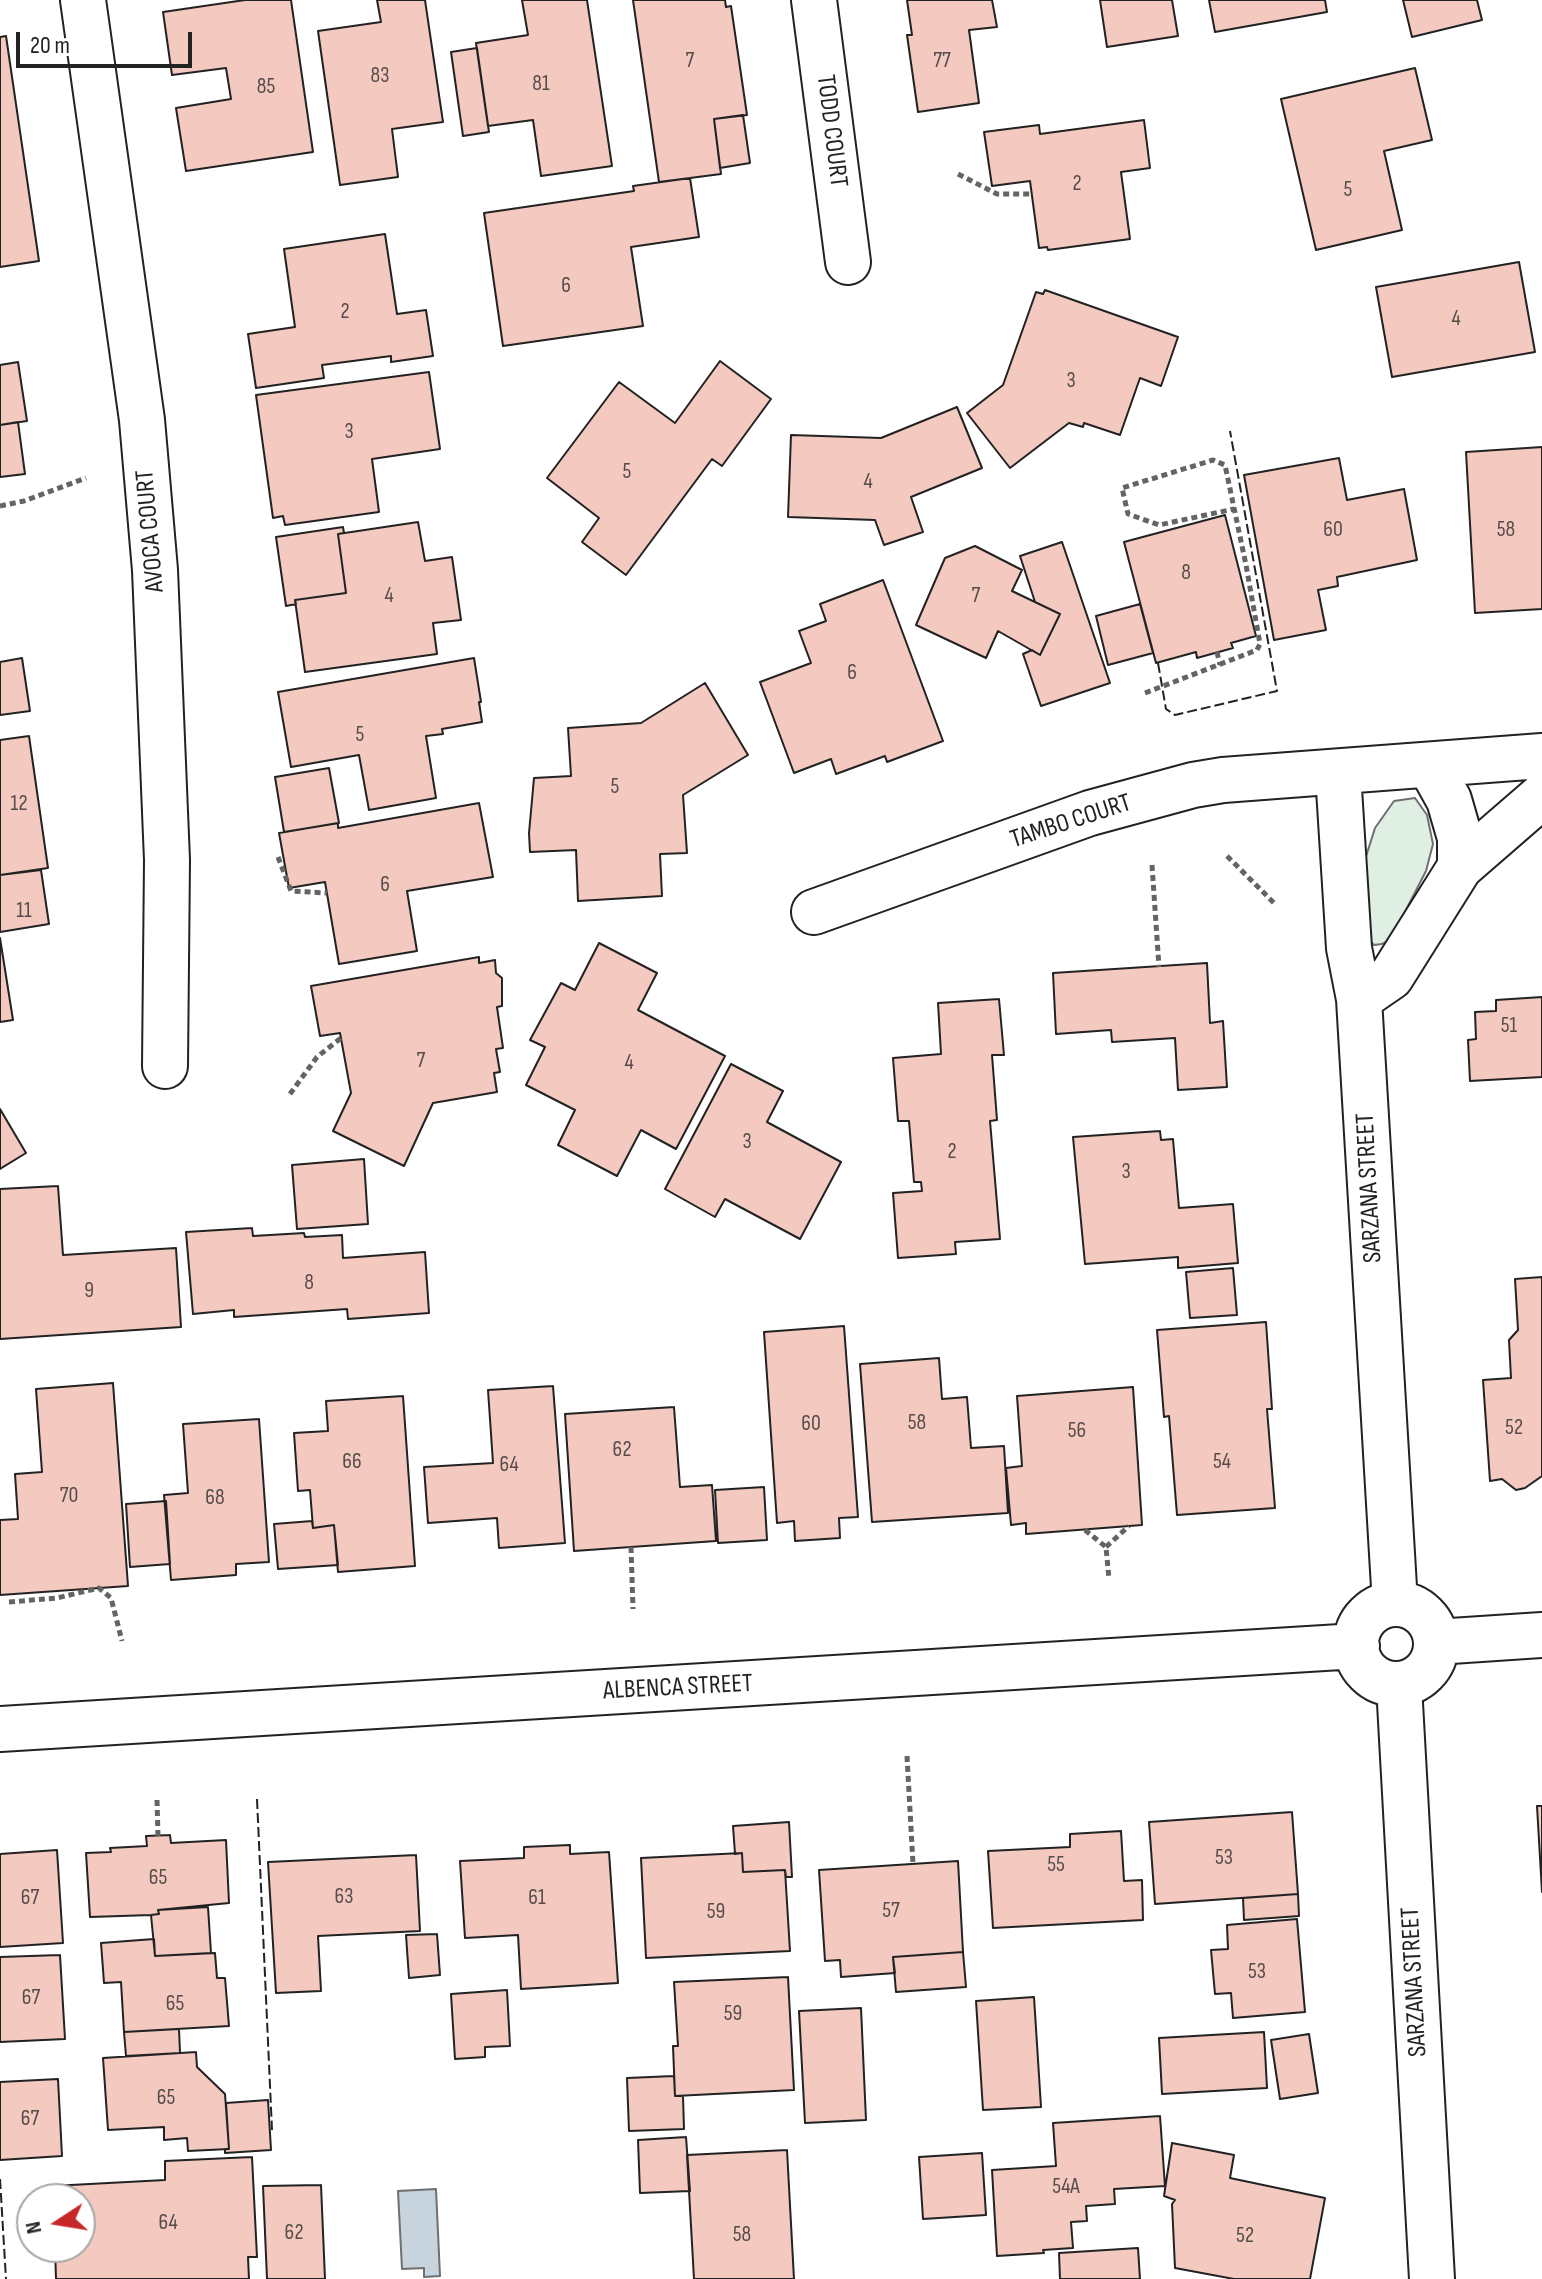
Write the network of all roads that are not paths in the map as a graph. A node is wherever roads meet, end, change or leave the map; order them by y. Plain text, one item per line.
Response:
1 (83, 0) edge
2 (814, 0) edge
3 (848, 262) dead end
4 (1542, 756) edge
5 (1424, 766) junction
6 (1338, 773) junction
7 (1542, 796) edge
8 (1460, 867) junction
9 (814, 912) dead end
10 (1359, 999) junction
11 (165, 1066) dead end
12 (1395, 1604) junction
13 (1542, 1635) edge
14 (1436, 1642) junction
15 (1357, 1646) junction
16 (1399, 1685) junction
17 (0, 1729) edge
18 (1432, 2279) edge

1 - 11 street, AVOCA COURT
2 - 3 street, TODD COURT
4 - 5 street, TAMBO COURT
5 - 6 street, TAMBO COURT
5 - 8 street
6 - 9 street, TAMBO COURT
6 - 10 street, SARZANA STREET
7 - 8 street
8 - 10 street
10 - 12 street, SARZANA STREET
12 - 14 street
12 - 15 street
13 - 14 street
14 - 16 street
15 - 16 street
15 - 17 street, ALBENCA STREET
16 - 18 street, SARZANA STREET

